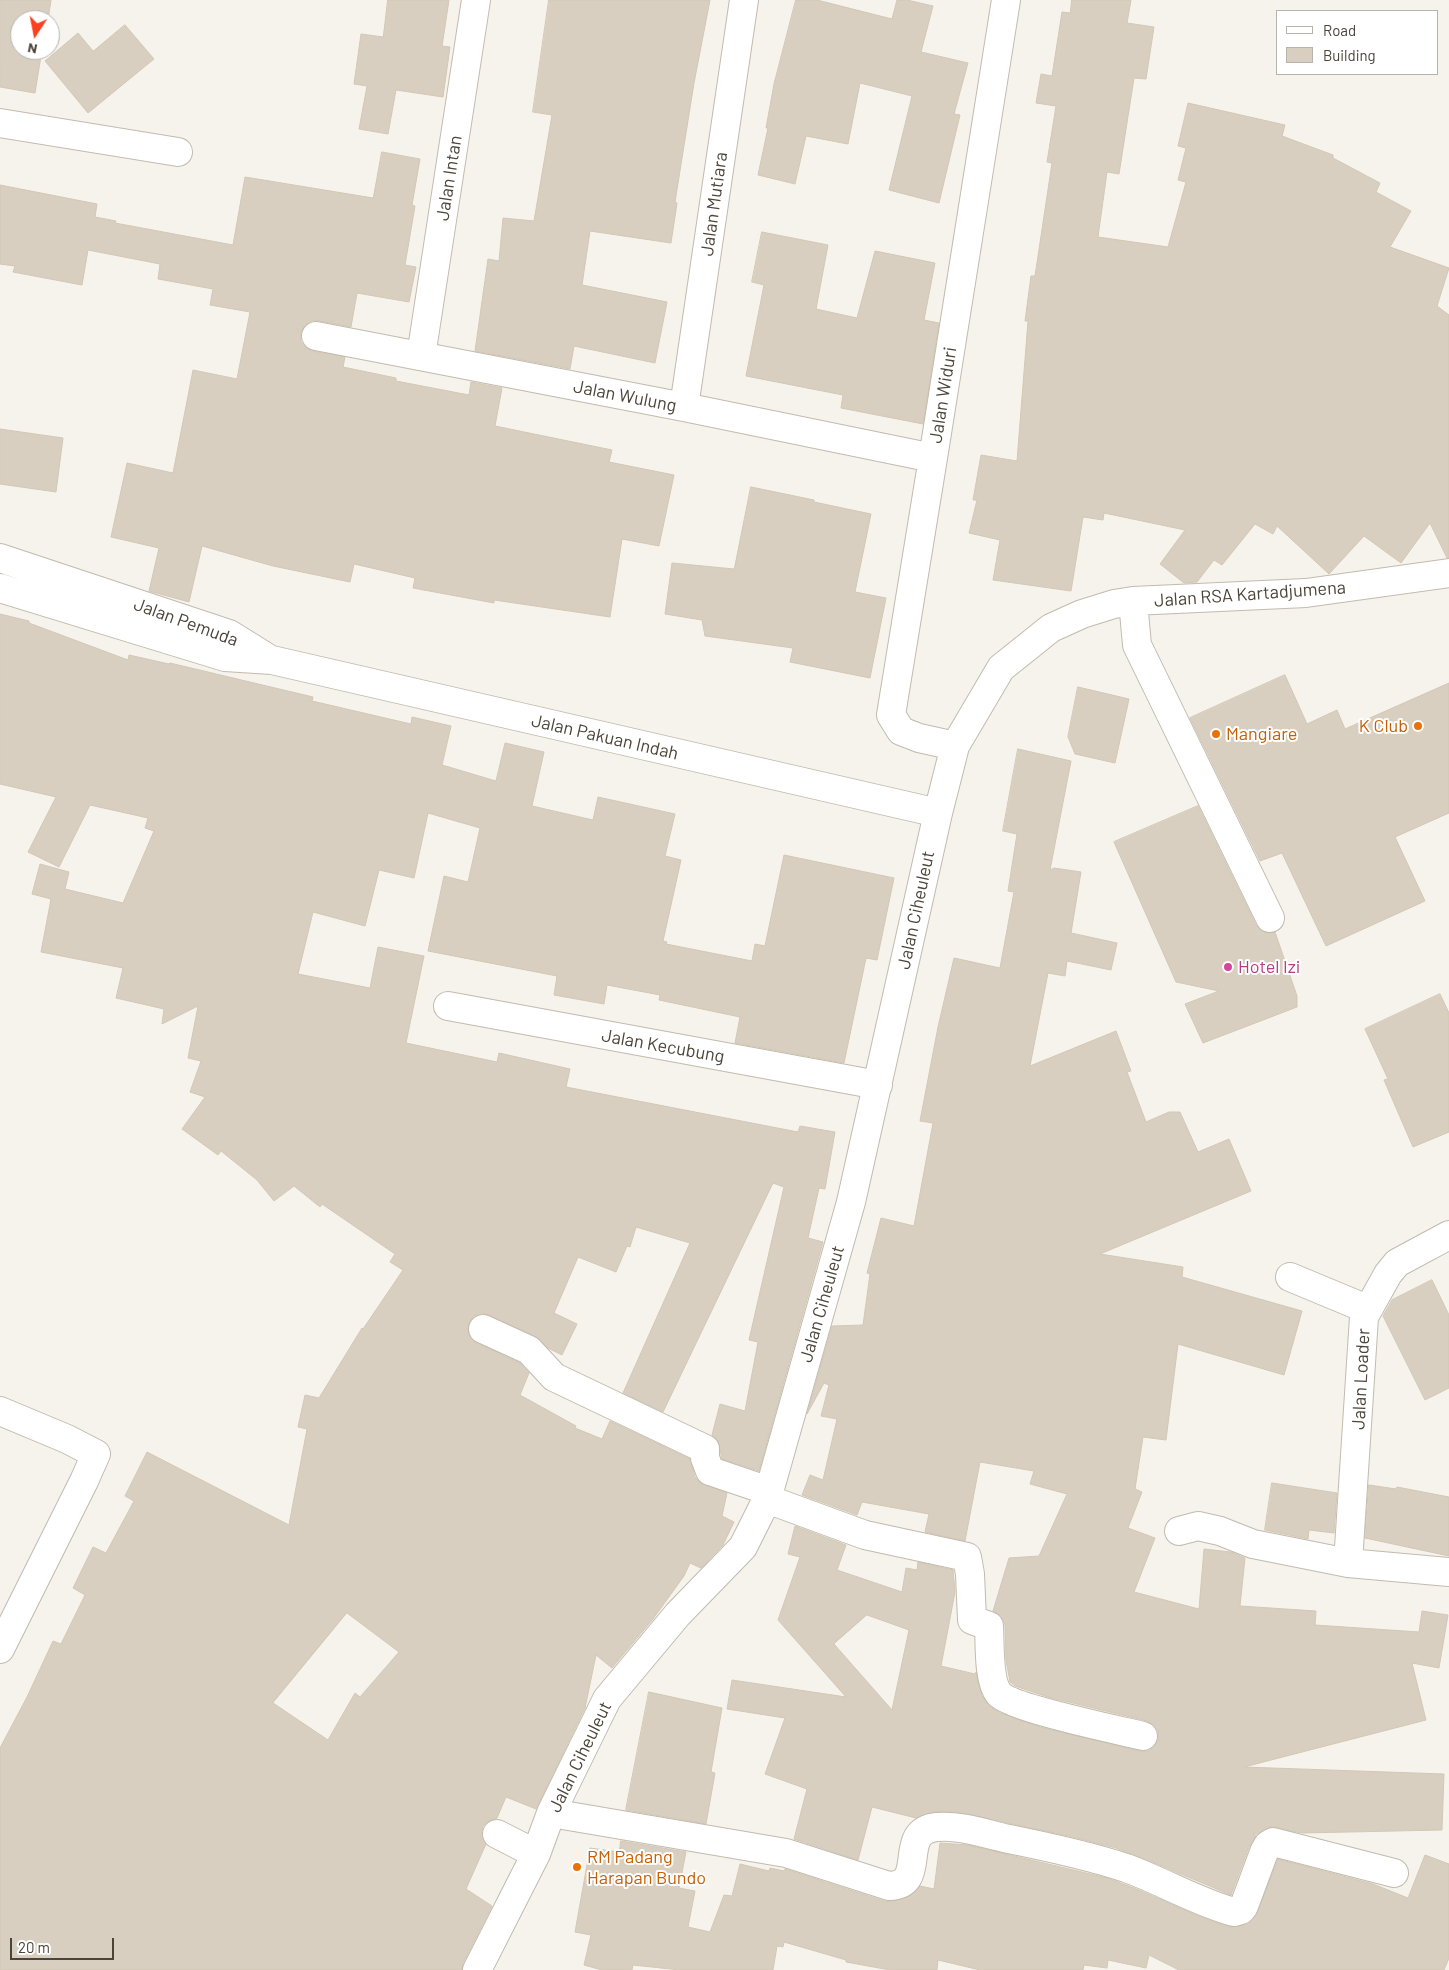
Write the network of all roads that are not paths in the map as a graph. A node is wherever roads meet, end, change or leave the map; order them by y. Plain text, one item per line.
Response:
1 (476, 0) edge
2 (744, 0) edge
3 (1006, 0) edge
4 (0, 123) edge
5 (178, 152) dead end
6 (316, 336) dead end
7 (421, 356) junction
8 (684, 407) junction
9 (934, 458) junction
10 (0, 558) edge
11 (1449, 573) edge
12 (0, 588) edge
13 (1124, 603) junction
14 (1082, 614) joint
15 (272, 660) junction
16 (955, 746) junction
17 (938, 813) junction
18 (1270, 918) dead end
19 (448, 1006) dead end
20 (878, 1085) junction
21 (1449, 1235) edge
22 (1290, 1277) dead end
23 (1366, 1313) junction
24 (483, 1329) dead end
25 (0, 1411) edge
26 (768, 1495) junction
27 (1179, 1531) dead end
28 (1348, 1563) junction
29 (1449, 1572) edge
30 (0, 1650) edge
31 (1143, 1736) dead end
32 (551, 1813) junction
33 (497, 1834) dead end
34 (536, 1854) junction
35 (1394, 1873) dead end
36 (477, 1970) edge

1 - 7 street, Jalan Intan
2 - 8 street, Jalan Mutiara
3 - 9 street, Jalan Widuri
4 - 5 street
6 - 7 street, Jalan Wulung
7 - 8 street, Jalan Wulung
8 - 9 street, Jalan Wulung
9 - 16 street, Jalan Widuri
10 - 15 street, Jalan Pemuda
11 - 13 street, Jalan RSA Kartadjumena
12 - 15 street, Jalan Pemuda
13 - 14 street, Jalan RSA Kartadjumena
13 - 18 street
14 - 16 street, Jalan Ciheuleut
15 - 17 street, Jalan Pakuan Indah
16 - 17 street, Jalan Ciheuleut
17 - 20 street, Jalan Ciheuleut
19 - 20 street, Jalan Kecubung
20 - 26 street, Jalan Ciheuleut
21 - 23 street, Jalan Loader
22 - 23 street
23 - 28 street, Jalan Loader
24 - 26 street
25 - 30 street
26 - 31 street
26 - 32 street, Jalan Ciheuleut
27 - 28 street
28 - 29 street
32 - 34 street, Jalan Ciheuleut
32 - 35 street
33 - 34 street
34 - 36 street, Jalan Ciheuleut

